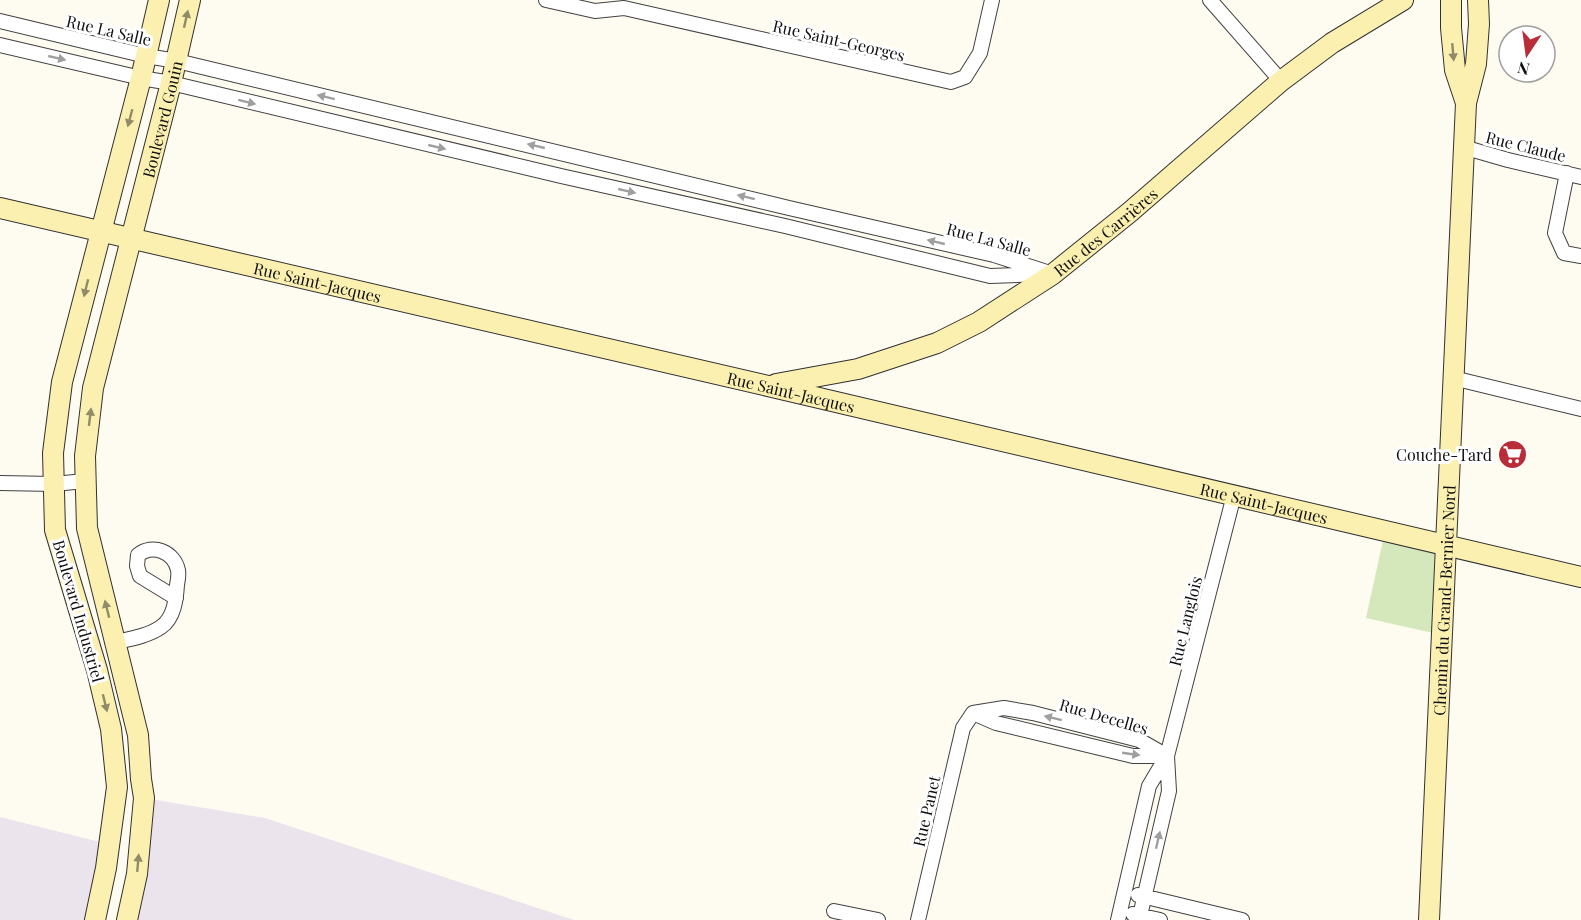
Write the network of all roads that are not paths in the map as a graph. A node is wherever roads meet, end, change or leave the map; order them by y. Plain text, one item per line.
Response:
1 (159, 0) edge
2 (190, 0) edge
3 (546, 0) edge
4 (993, 0) edge
5 (1210, 0) edge
6 (1402, 0) edge
7 (1451, 0) edge
8 (1478, 0) edge
9 (618, 4) edge
10 (0, 21) edge
11 (0, 45) edge
12 (146, 56) junction
13 (177, 61) junction
14 (141, 78) junction
15 (1281, 81) junction
16 (171, 83) junction
17 (351, 103) junction
18 (1466, 103) junction
19 (345, 125) junction
20 (1463, 147) junction
21 (567, 154) junction
22 (1567, 173) junction
23 (561, 176) junction
24 (1581, 177) edge
25 (0, 208) edge
26 (789, 208) junction
27 (785, 226) junction
28 (101, 231) junction
29 (133, 239) junction
30 (1581, 256) edge
31 (1053, 274) junction
32 (1453, 378) junction
33 (768, 386) junction
34 (1581, 409) edge
35 (85, 481) junction
36 (0, 483) edge
37 (54, 484) junction
38 (1234, 495) junction
39 (1445, 545) junction
40 (1581, 577) edge
41 (176, 598) dead end
42 (116, 642) junction
43 (973, 713) joint
44 (1167, 756) junction
45 (141, 779) junction
46 (116, 782) junction
47 (102, 887) junction
48 (1124, 892) junction
49 (133, 893) junction
50 (1145, 897) junction
51 (834, 911) dead end
52 (1119, 915) edge
53 (1139, 918) edge
54 (94, 920) edge
55 (127, 920) edge
56 (878, 920) edge
57 (918, 920) edge
58 (1160, 920) edge
59 (1242, 920) edge
60 (1429, 920) edge

1 - 12 street, Boulevard Gouin
13 -> 2 street, Boulevard Gouin
3 - 9 street, Rue Saint-Georges
4 - 9 street, Rue Saint-Georges
5 - 15 street
6 - 15 street, Rue des Carrières
7 -> 18 street, Chemin du Grand-Bernier Nord
8 - 18 street, Chemin du Grand-Bernier Nord
10 - 12 street, Rue La Salle
11 -> 14 street, Rue La Salle
12 - 13 street, Rue La Salle
12 - 14 street, Boulevard Gouin
13 - 16 street, Boulevard Gouin
17 -> 13 street, Rue La Salle
14 - 16 street, Rue La Salle
14 -> 28 street, Boulevard Gouin
15 - 31 street, Rue des Carrières
16 -> 19 street, Rue La Salle
16 - 29 street, Boulevard Gouin
17 - 19 street
21 -> 17 street, Rue La Salle
18 - 20 street, Chemin du Grand-Bernier Nord
19 -> 23 street, Rue La Salle
20 - 22 street, Rue Claude
20 - 32 street, Chemin du Grand-Bernier Nord
21 - 23 street
26 -> 21 street, Rue La Salle
22 - 24 street, Rue Claude
22 - 30 street
23 -> 27 street, Rue La Salle
25 - 28 street, Rue Saint-Jacques
26 - 27 street
31 -> 26 street, Rue La Salle
27 - 31 street, Rue La Salle
28 - 29 street, Rue Saint-Jacques
28 -> 37 street, Boulevard Industriel
29 - 33 street, Rue Saint-Jacques
35 -> 29 street, Boulevard Industriel
31 - 33 street, Rue des Carrières
32 - 34 street
32 - 39 street, Chemin du Grand-Bernier Nord
33 - 38 street, Rue Saint-Jacques
35 - 37 street
42 -> 35 street, Boulevard Industriel
36 - 37 street
37 -> 46 street, Boulevard Industriel
38 - 39 street, Rue Saint-Jacques
38 - 44 street, Rue Langlois
39 - 40 street, Rue Saint-Jacques
39 - 60 street, Chemin du Grand-Bernier Nord
41 - 42 street
42 - 45 street, Boulevard Industriel
43 - 44 street, Rue Decelles
43 - 57 street, Rue Panet
44 - 48 street, Rue Langlois
50 -> 44 street, Rue Langlois
45 - 46 street
49 -> 45 street, Boulevard Industriel
46 - 47 street, Boulevard Industriel
47 - 49 street
47 - 54 street, Boulevard Industriel
48 - 50 street
48 - 52 street, Rue Langlois
49 - 55 street, Boulevard Industriel
50 - 53 street, Rue Langlois
50 - 59 street
51 - 56 street
52 - 53 street
53 - 58 street

